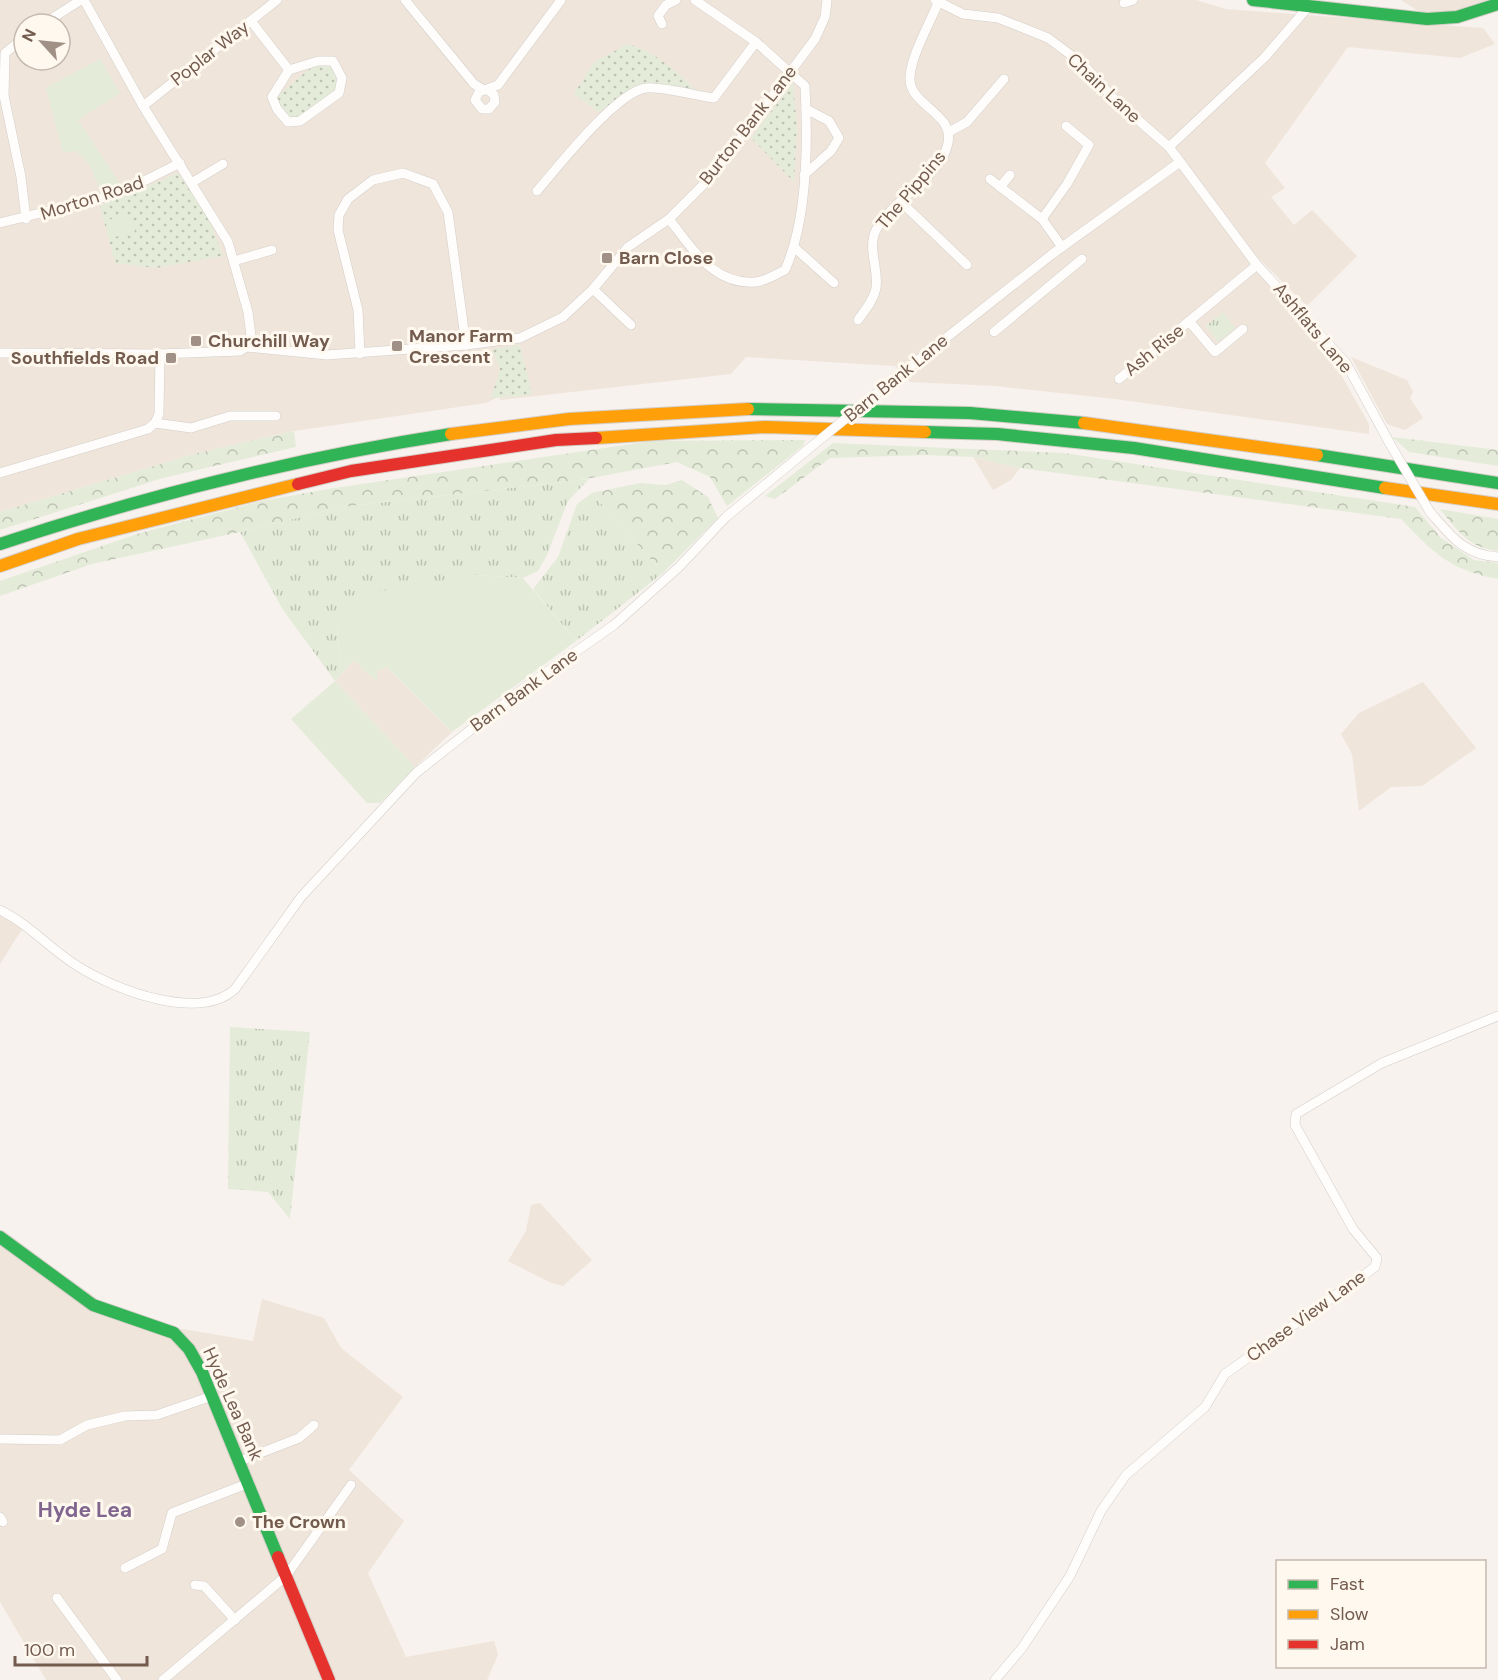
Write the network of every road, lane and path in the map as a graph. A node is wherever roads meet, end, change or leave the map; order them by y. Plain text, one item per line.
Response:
1 (82, 0) edge
2 (277, 0) edge
3 (405, 0) edge
4 (561, 0) edge
5 (676, 0) edge
6 (695, 0) edge
7 (827, 0) edge
8 (1253, 0) edge
9 (1371, 0) edge
10 (937, 2) edge
11 (1498, 4) edge
12 (1309, 6) junction
13 (62, 12) edge
14 (1368, 13) junction
15 (250, 21) junction
16 (662, 24) dead end
17 (756, 42) junction
18 (12, 47) edge
19 (289, 70) junction
20 (789, 71) junction
21 (1004, 80) dead end
22 (143, 106) junction
23 (806, 109) junction
24 (1066, 126) dead end
25 (949, 132) junction
26 (1169, 147) junction
27 (1180, 162) junction
28 (180, 163) junction
29 (223, 164) dead end
30 (804, 175) junction
31 (1010, 175) dead end
32 (990, 179) dead end
33 (193, 182) junction
34 (1000, 187) junction
35 (537, 191) dead end
36 (901, 202) junction
37 (26, 219) junction
38 (669, 219) junction
39 (1042, 219) junction
40 (0, 224) edge
41 (1062, 247) junction
42 (795, 248) junction
43 (272, 250) dead end
44 (1051, 255) junction
45 (1082, 259) dead end
46 (234, 261) junction
47 (967, 265) dead end
48 (1257, 265) junction
49 (1063, 272) junction
50 (834, 283) dead end
51 (593, 289) junction
52 (858, 320) dead end
53 (1189, 321) junction
54 (631, 325) dead end
55 (1243, 329) dead end
56 (994, 332) dead end
57 (466, 345) junction
58 (246, 347) junction
59 (0, 353) edge
60 (160, 354) junction
61 (360, 354) junction
62 (1119, 379) dead end
63 (276, 417) dead end
64 (155, 423) junction
65 (0, 473) edge
66 (1498, 483) edge
67 (1498, 504) edge
68 (0, 544) edge
69 (1498, 557) edge
70 (0, 566) edge
71 (0, 910) edge
72 (1498, 1016) edge
73 (0, 1237) edge
74 (212, 1396) junction
75 (315, 1425) dead end
76 (0, 1439) edge
77 (240, 1461) junction
78 (249, 1483) junction
79 (351, 1485) dead end
80 (125, 1568) dead end
81 (286, 1576) junction
82 (195, 1585) dead end
83 (57, 1598) dead end
84 (235, 1620) junction
85 (117, 1680) edge
86 (164, 1680) edge
87 (329, 1680) edge
88 (995, 1680) edge

1 - 13 street
1 - 22 street
2 - 15 street, Poplar Way
3 - 4 street
5 - 16 street
6 - 17 street
7 - 20 street, Burton Bank Lane
8 - 12 main road
9 - 14 street
10 - 25 street, The Pippins
10 - 26 street, Chain Lane
11 - 14 main road
12 - 14 main road
12 - 26 street
15 - 19 street
15 - 22 street, Poplar Way
17 - 20 street
17 - 35 street
18 - 37 street
19 - 19 street
20 - 23 street
20 - 38 street, Burton Bank Lane
21 - 25 street
22 - 28 street
23 - 30 street
23 - 30 street
24 - 39 street
25 - 36 street, The Pippins
26 - 27 street, Ashflats Lane
27 - 41 street, Barn Bank Lane
27 - 48 street, Ashflats Lane
28 - 33 street
28 - 37 street, Morton Road
29 - 33 street
30 - 42 street
31 - 34 street
32 - 34 street
33 - 46 street
34 - 39 street
36 - 47 street
36 - 52 street, The Pippins
37 - 40 street, Morton Road
38 - 42 street
38 - 51 street, Burton Bank Lane
39 - 41 street
41 - 44 street, Barn Bank Lane
42 - 50 street
43 - 46 street
44 - 49 street
44 - 71 street, Barn Bank Lane, bridge
45 - 49 street
46 - 58 street
48 - 53 street, Ash Rise
48 - 69 street, Ashflats Lane, bridge
49 - 56 street
51 - 54 street
51 - 57 street, Burton Bank Lane
53 - 55 street, Ash Rise
53 - 62 street, Ash Rise
57 - 61 street, Burton Bank Lane
57 - 61 street
58 - 60 street, Burton Bank Lane
58 - 61 street, Burton Bank Lane
59 - 60 street, Burton Bank Lane
60 - 64 street
63 - 64 street
64 - 65 street
66 - 68 main road
67 - 70 main road
72 - 88 street, Chase View Lane
73 - 74 main road, Hyde Lea Bank
74 - 76 street
74 - 77 main road, Hyde Lea Bank
75 - 77 street
77 - 78 main road, Hyde Lea Bank
78 - 80 street
78 - 81 main road, Hyde Lea Bank
79 - 81 street
81 - 84 street
81 - 87 main road, Hyde Lea Bank
82 - 84 street
83 - 85 street
84 - 86 street

